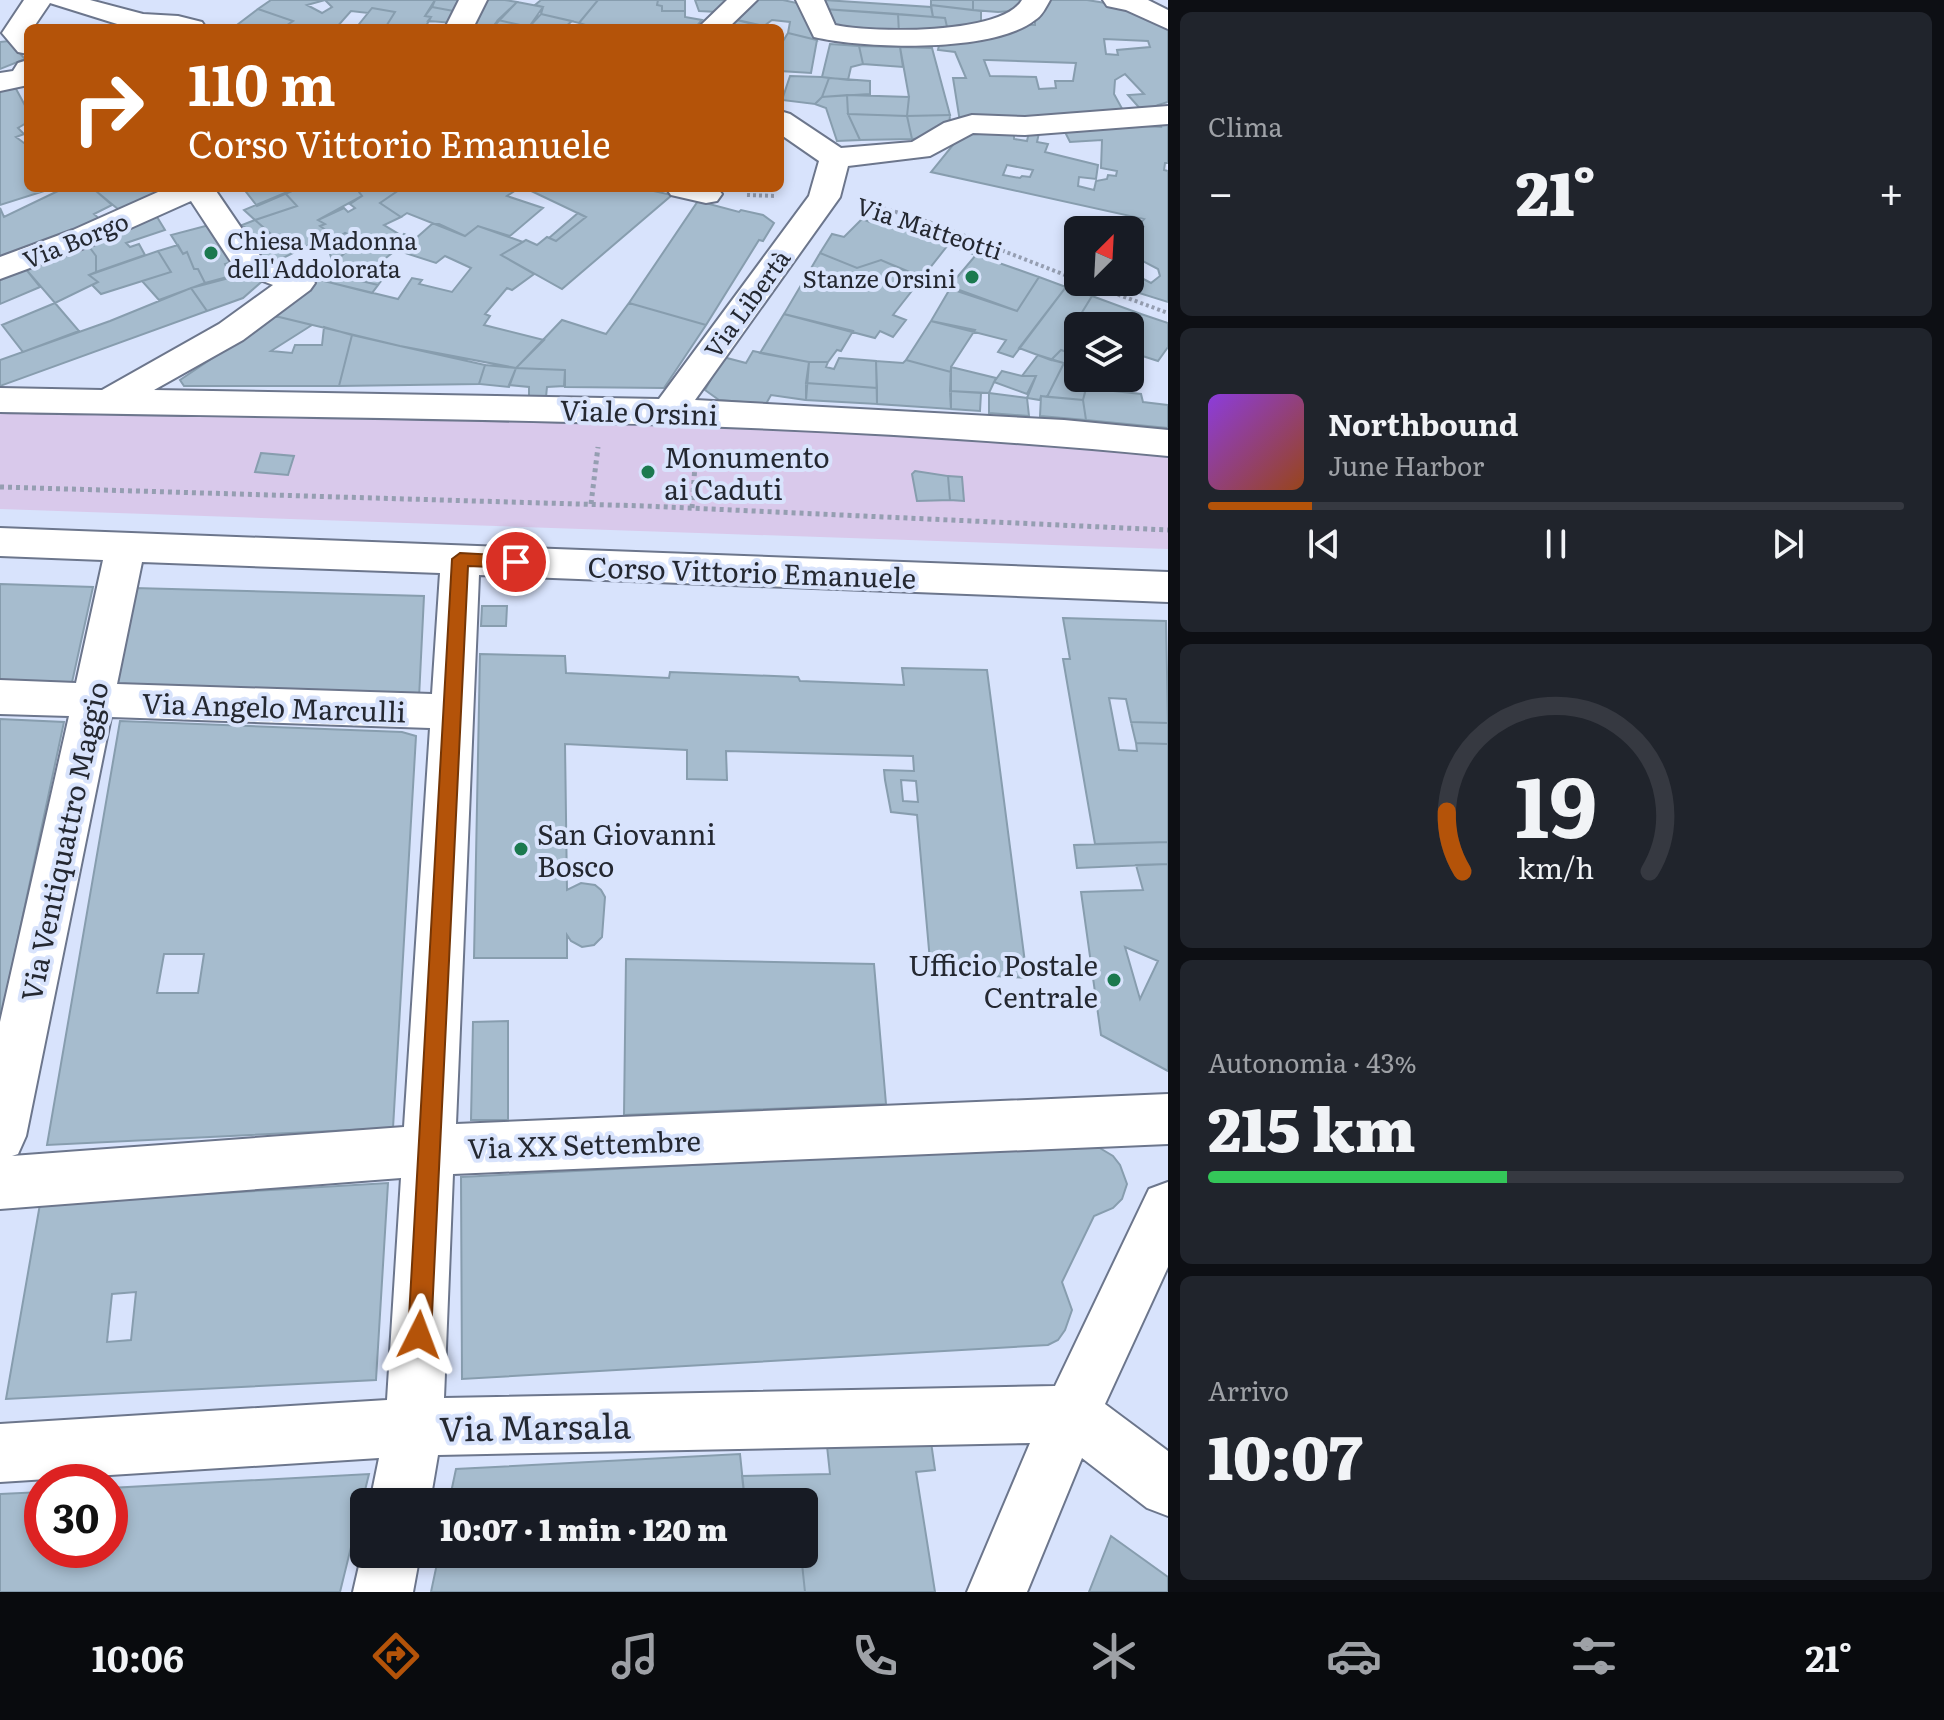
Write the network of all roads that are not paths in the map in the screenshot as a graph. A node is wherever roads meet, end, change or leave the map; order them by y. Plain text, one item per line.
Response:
1 (38, 0) edge
2 (61, 0) edge
3 (473, 0) edge
4 (743, 0) edge
5 (810, 0) edge
6 (1036, 0) edge
7 (1117, 0) edge
8 (150, 19) edge
9 (1168, 21) edge
10 (182, 24) edge
11 (461, 24) edge
12 (716, 24) edge
13 (15, 37) edge
14 (1168, 115) edge
15 (784, 123) edge
16 (835, 158) junction
17 (186, 192) edge
18 (199, 192) edge
19 (0, 269) edge
20 (0, 400) edge
21 (109, 400) junction
22 (669, 411) junction
23 (1168, 443) edge
24 (0, 542) edge
25 (126, 546) junction
26 (460, 559) junction
27 (1168, 587) edge
28 (0, 697) edge
29 (93, 700) junction
30 (452, 712) junction
31 (1168, 1119) edge
32 (0, 1136) edge
33 (430, 1150) junction
34 (0, 1183) edge
35 (1168, 1208) edge
36 (1071, 1414) junction
37 (414, 1427) junction
38 (0, 1453) edge
39 (1168, 1487) edge
40 (403, 1488) edge
41 (387, 1568) edge
42 (383, 1592) edge
43 (997, 1592) edge

1 - 13 street
2 - 8 street
3 - 11 street
4 - 12 street
5 - 6 street
7 - 9 street
8 - 10 street
14 - 16 street
15 - 16 street
16 - 22 street, Via Libertà
17 - 19 street, Via Borgo
18 - 21 street, Viale Orsini
20 - 21 street, Viale Orsini
21 - 22 street, Viale Orsini
22 - 23 street, Viale Orsini
24 - 25 street, Corso Vittorio Emanuele
25 - 26 street, Corso Vittorio Emanuele
25 - 29 street, Via Ventiquattro Maggio
26 - 27 street, Corso Vittorio Emanuele
26 - 30 street
28 - 29 street, Via Angelo Marculli
29 - 30 street, Via Angelo Marculli
29 - 32 street, Via Ventiquattro Maggio
30 - 33 street
31 - 33 street, Via XX Settembre
33 - 34 street, Via XX Settembre
33 - 37 street
35 - 36 street
36 - 37 street, Via Marsala
36 - 39 street
36 - 43 street
37 - 38 street, Via Marsala
37 - 40 street
41 - 42 street

